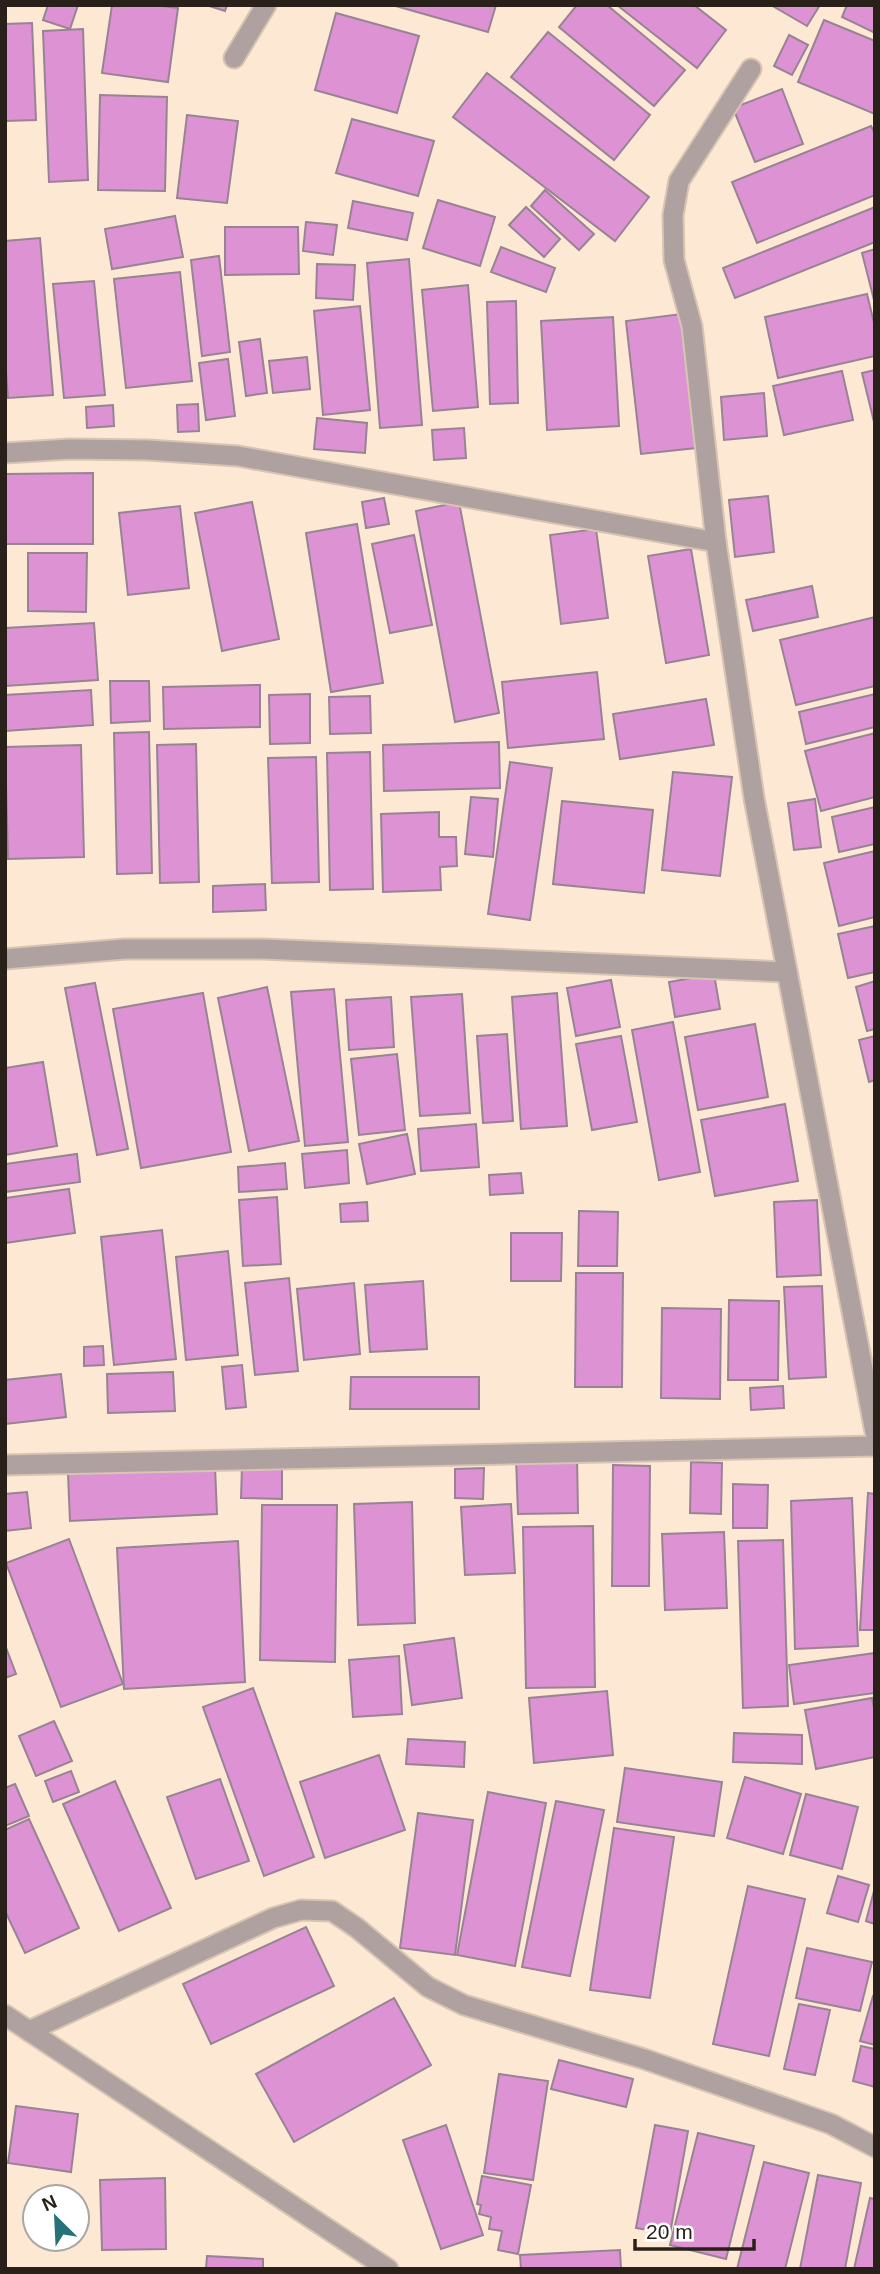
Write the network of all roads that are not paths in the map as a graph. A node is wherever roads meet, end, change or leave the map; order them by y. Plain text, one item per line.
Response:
1 (266, 5) edge
2 (234, 58) dead end
3 (751, 69) dead end
4 (5, 453) edge
5 (716, 541) junction
6 (5, 959) edge
7 (786, 972) junction
8 (875, 1432) edge
9 (875, 1446) edge
10 (5, 1465) edge
11 (5, 2015) edge
12 (29, 2031) junction
13 (875, 2147) edge
14 (388, 2269) edge

1 - 2 street
3 - 5 street
4 - 5 street
5 - 7 street
6 - 7 street
7 - 8 street
9 - 10 street
11 - 12 street
12 - 13 street
12 - 14 street

